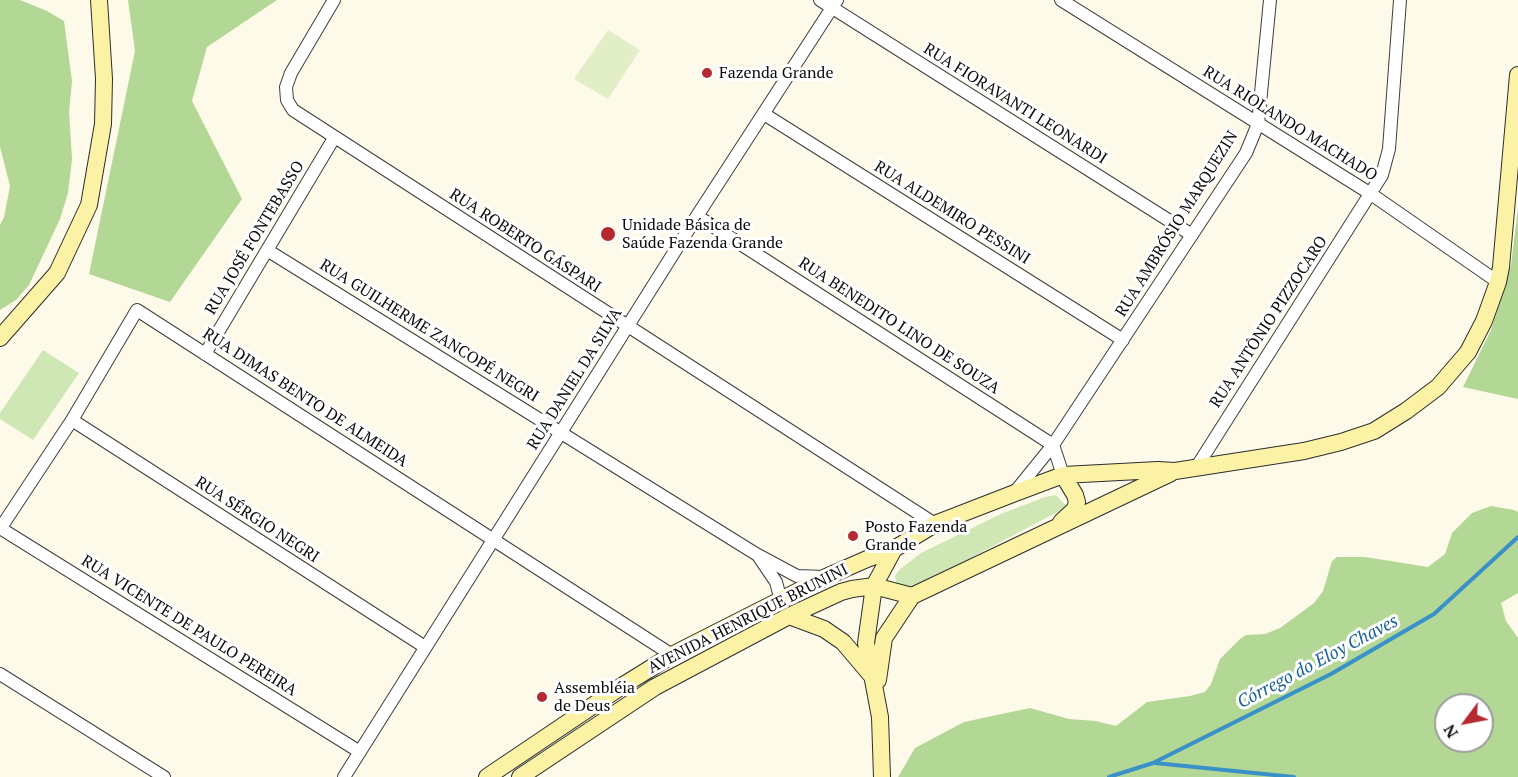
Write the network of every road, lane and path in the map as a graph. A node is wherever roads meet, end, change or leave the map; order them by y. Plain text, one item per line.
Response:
1 (99, 0) edge
2 (334, 0) edge
3 (820, 0) edge
4 (1061, 0) edge
5 (1270, 0) edge
6 (1400, 0) edge
7 (834, 4) edge
8 (1518, 75) edge
9 (764, 114) junction
10 (1258, 123) junction
11 (334, 138) junction
12 (1371, 194) junction
13 (697, 216) junction
14 (1192, 235) junction
15 (267, 250) junction
16 (1498, 282) junction
17 (628, 326) junction
18 (0, 339) edge
19 (1122, 340) junction
20 (205, 354) junction
21 (72, 420) junction
22 (560, 433) junction
23 (1053, 445) junction
24 (1196, 468) junction
25 (1175, 471) junction
26 (1063, 475) junction
27 (1015, 493) junction
28 (935, 524) junction
29 (0, 528) edge
30 (1052, 531) junction
31 (494, 539) junction
32 (894, 549) junction
33 (756, 554) junction
34 (826, 578) junction
35 (874, 586) junction
36 (912, 596) junction
37 (785, 608) junction
38 (425, 647) junction
39 (672, 655) junction
40 (0, 674) edge
41 (872, 676) junction
42 (876, 695) junction
43 (360, 752) junction
44 (164, 777) edge
45 (344, 777) edge
46 (487, 777) edge
47 (520, 777) edge
48 (882, 777) edge

1 - 18 main road
2 - 11 street, RUA ROBERTO GÁSPARI
3 - 7 street, RUA FIORAVANTI LEONARDI
4 - 10 street, RUA RIOLANDO MACHADO
5 - 10 street, RUA AMBRÓSIO MARQUEZIN
6 - 12 street, RUA ANTÔNIO PIZZOCARO
7 - 9 street, RUA DANIEL DA SILVA
7 - 14 street, RUA FIORAVANTI LEONARDI
8 - 16 main road, AVENIDA HENRIQUE BRUNINI
9 - 13 street, RUA DANIEL DA SILVA
9 - 19 street, RUA ALDEMIRO PESSINI
10 - 12 street, RUA RIOLANDO MACHADO
10 - 14 street, RUA AMBRÓSIO MARQUEZIN
11 - 15 street, RUA JOSÉ FONTEBASSO
11 - 17 street, RUA ROBERTO GÁSPARI
12 - 16 street, RUA RIOLANDO MACHADO
12 - 24 street, RUA ANTÔNIO PIZZOCARO
13 - 17 street, RUA DANIEL DA SILVA
13 - 23 street, RUA BENEDITO LINO DE SOUZA
14 - 19 street, RUA AMBRÓSIO MARQUEZIN
15 - 20 street, RUA JOSÉ FONTEBASSO
15 - 22 street, RUA GUILHERME ZANCOPÉ NEGRI
16 - 24 main road, AVENIDA HENRIQUE BRUNINI
17 - 22 street, RUA DANIEL DA SILVA
17 - 28 street, RUA ROBERTO GÁSPARI
19 - 23 street, RUA AMBRÓSIO MARQUEZIN
20 - 21 street, RUA DIMAS BENTO DE ALMEIDA
20 - 31 street, RUA DIMAS BENTO DE ALMEIDA
21 - 29 street, RUA DIMAS BENTO DE ALMEIDA
21 - 38 street, RUA SÉRGIO NEGRI
22 - 31 street, RUA DANIEL DA SILVA
22 - 33 street, RUA GUILHERME ZANCOPÉ NEGRI
23 - 26 street
23 - 27 street, RUA AMBRÓSIO MARQUEZIN
24 - 25 main road, AVENIDA HENRIQUE BRUNINI
25 - 26 main road, AVENIDA HENRIQUE BRUNINI
25 - 30 main road, AVENIDA HENRIQUE BRUNINI
26 - 27 main road, AVENIDA HENRIQUE BRUNINI
26 - 30 main road
27 - 28 main road, AVENIDA HENRIQUE BRUNINI
28 - 32 main road, AVENIDA HENRIQUE BRUNINI
29 - 43 street, RUA VICENTE DE PAULO PEREIRA
30 - 36 main road, AVENIDA HENRIQUE BRUNINI
31 - 38 street, RUA DANIEL DA SILVA
31 - 39 street, RUA DIMAS BENTO DE ALMEIDA
32 - 34 main road, AVENIDA HENRIQUE BRUNINI
32 - 35 main road
33 - 34 street, RUA GUILHERME ZANCOPÉ NEGRI
33 - 37 street, RUA GUILHERME ZANCOPÉ NEGRI
34 - 37 main road, AVENIDA HENRIQUE BRUNINI
35 - 36 main road
35 - 37 main road, AVENIDA HENRIQUE BRUNINI
35 - 41 main road
36 - 42 main road
37 - 39 main road, AVENIDA HENRIQUE BRUNINI
37 - 41 main road
37 - 47 main road, AVENIDA HENRIQUE BRUNINI
38 - 43 street, RUA DANIEL DA SILVA
39 - 46 main road, AVENIDA HENRIQUE BRUNINI
40 - 44 street
41 - 42 main road
42 - 48 main road
43 - 45 street, RUA DANIEL DA SILVA

